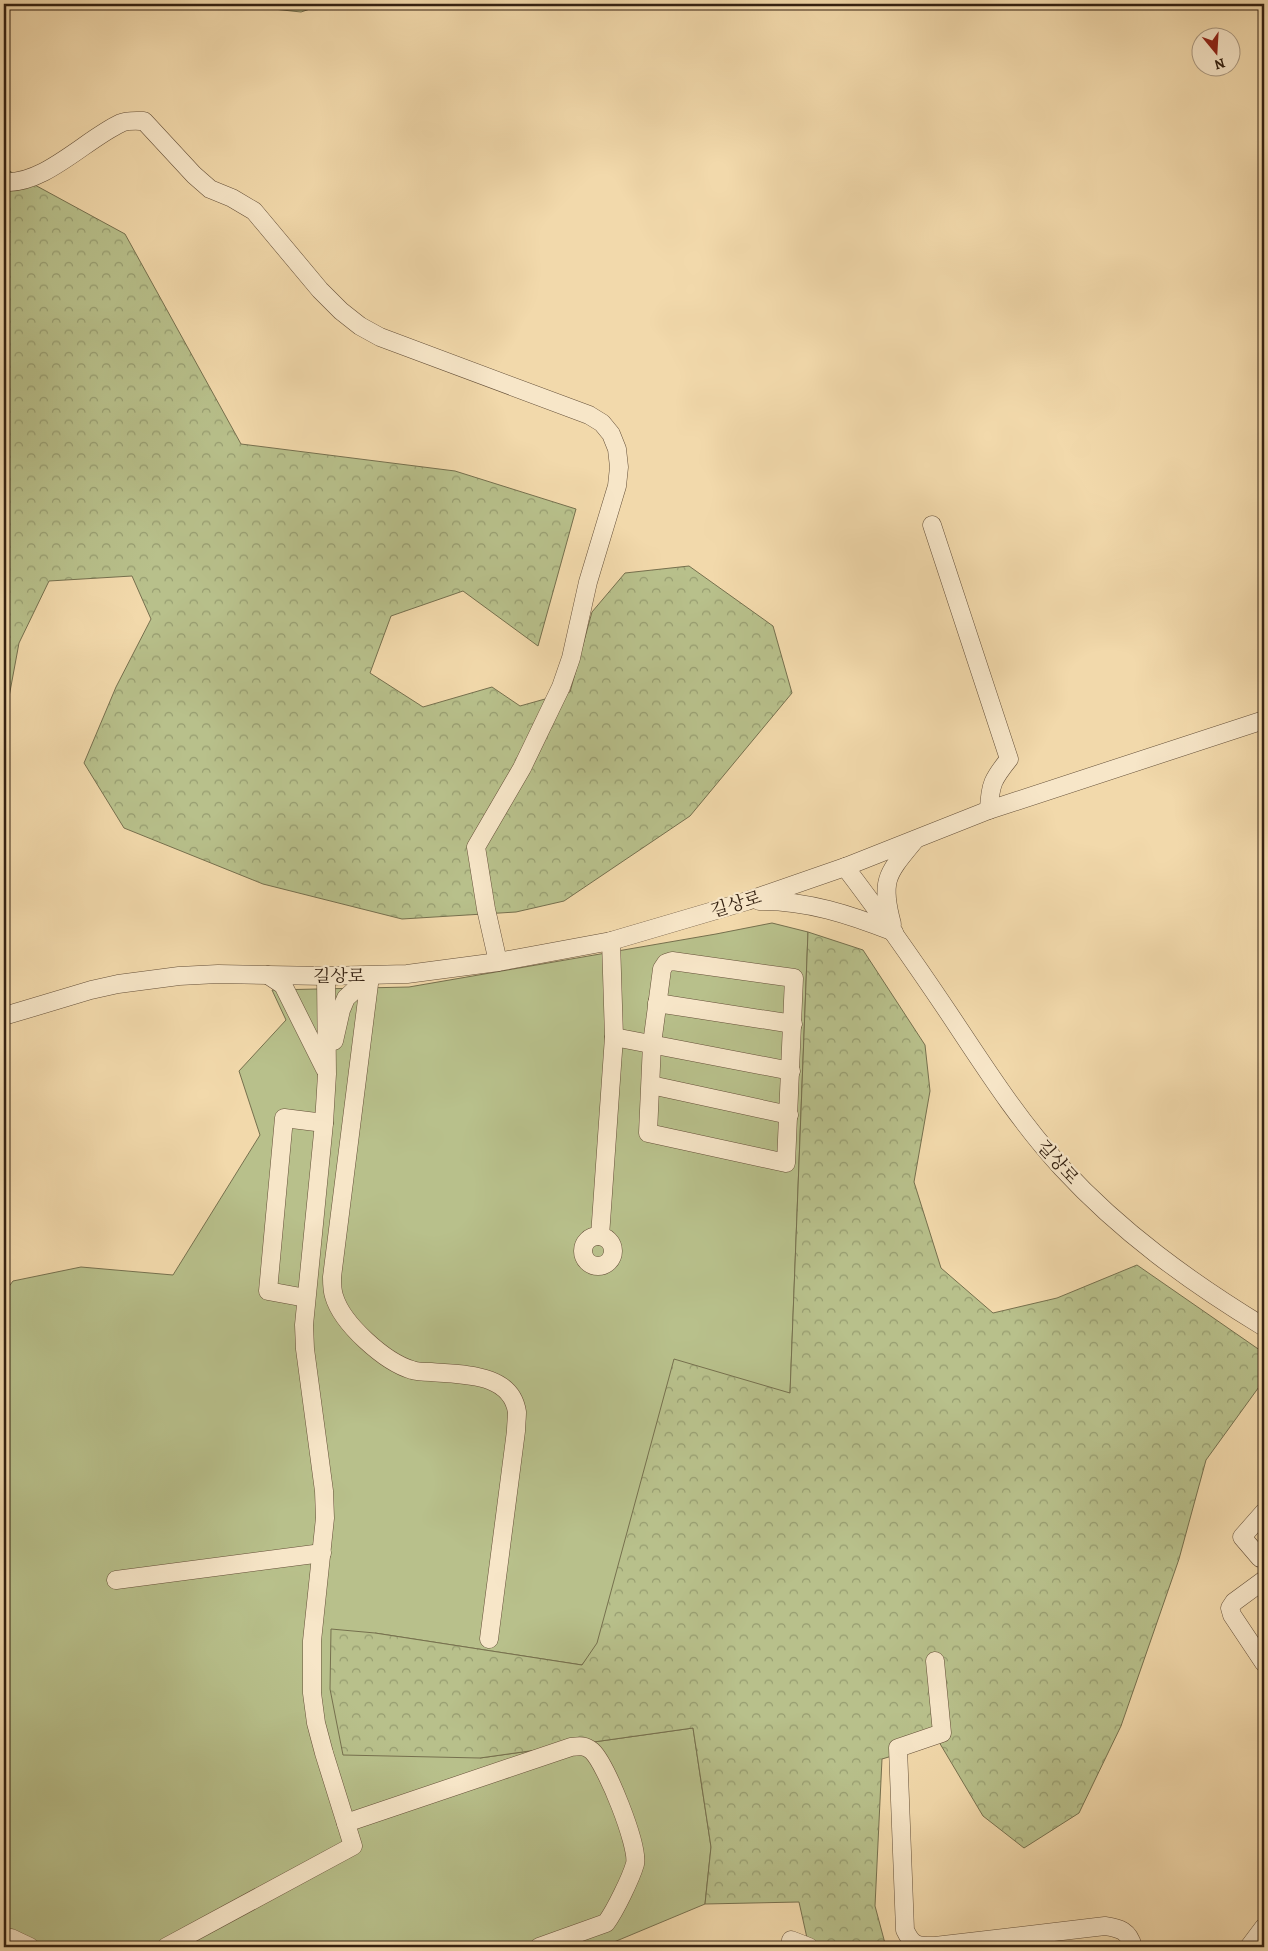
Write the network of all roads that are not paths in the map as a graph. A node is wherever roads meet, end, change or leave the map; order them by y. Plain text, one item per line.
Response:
1 (4, 182) edge
2 (932, 525) dead end
3 (1264, 720) edge
4 (989, 810) junction
5 (917, 838) junction
6 (845, 867) junction
7 (747, 901) junction
8 (894, 932) junction
9 (611, 941) junction
10 (498, 962) junction
11 (268, 975) junction
12 (326, 976) junction
13 (370, 976) junction
14 (658, 1003) junction
15 (4, 1016) edge
16 (793, 1024) junction
17 (614, 1037) junction
18 (652, 1044) junction
19 (791, 1071) junction
20 (327, 1074) junction
21 (651, 1085) junction
22 (789, 1115) junction
23 (324, 1123) junction
24 (600, 1236) dead end
25 (306, 1298) junction
26 (1264, 1326) edge
27 (1264, 1512) edge
28 (322, 1553) junction
29 (1260, 1558) dead end
30 (116, 1580) dead end
31 (1264, 1580) edge
32 (489, 1639) dead end
33 (935, 1661) dead end
34 (1264, 1663) edge
35 (346, 1823) junction
36 (1264, 1928) edge
37 (11, 1938) dead end
38 (791, 1940) dead end
39 (30, 1947) edge
40 (166, 1947) edge
41 (539, 1947) edge
42 (809, 1947) edge
43 (1133, 1947) edge
44 (1249, 1947) edge

1 - 10 street
2 - 4 street
3 - 4 street
4 - 5 street
5 - 6 street
5 - 8 street
6 - 7 street, 길상로
6 - 8 street, 길상로
7 - 8 street
7 - 9 street, 길상로
8 - 26 street, 길상로
9 - 10 street, 길상로
9 - 17 street
10 - 13 street, 길상로
11 - 12 street, 길상로
11 - 15 street, 길상로
11 - 20 street
12 - 13 street, 길상로
12 - 20 street
13 - 20 street
13 - 32 street
14 - 16 street
14 - 16 street
14 - 18 street
16 - 19 street
17 - 18 street
17 - 24 street
18 - 19 street
18 - 21 street
19 - 22 street
20 - 23 street
21 - 22 street
21 - 22 street
23 - 25 street
23 - 25 street
25 - 28 street
27 - 29 street
28 - 30 street
28 - 35 street
31 - 34 street
33 - 43 street
35 - 40 street
35 - 41 street
36 - 44 street
37 - 39 street
38 - 42 street

